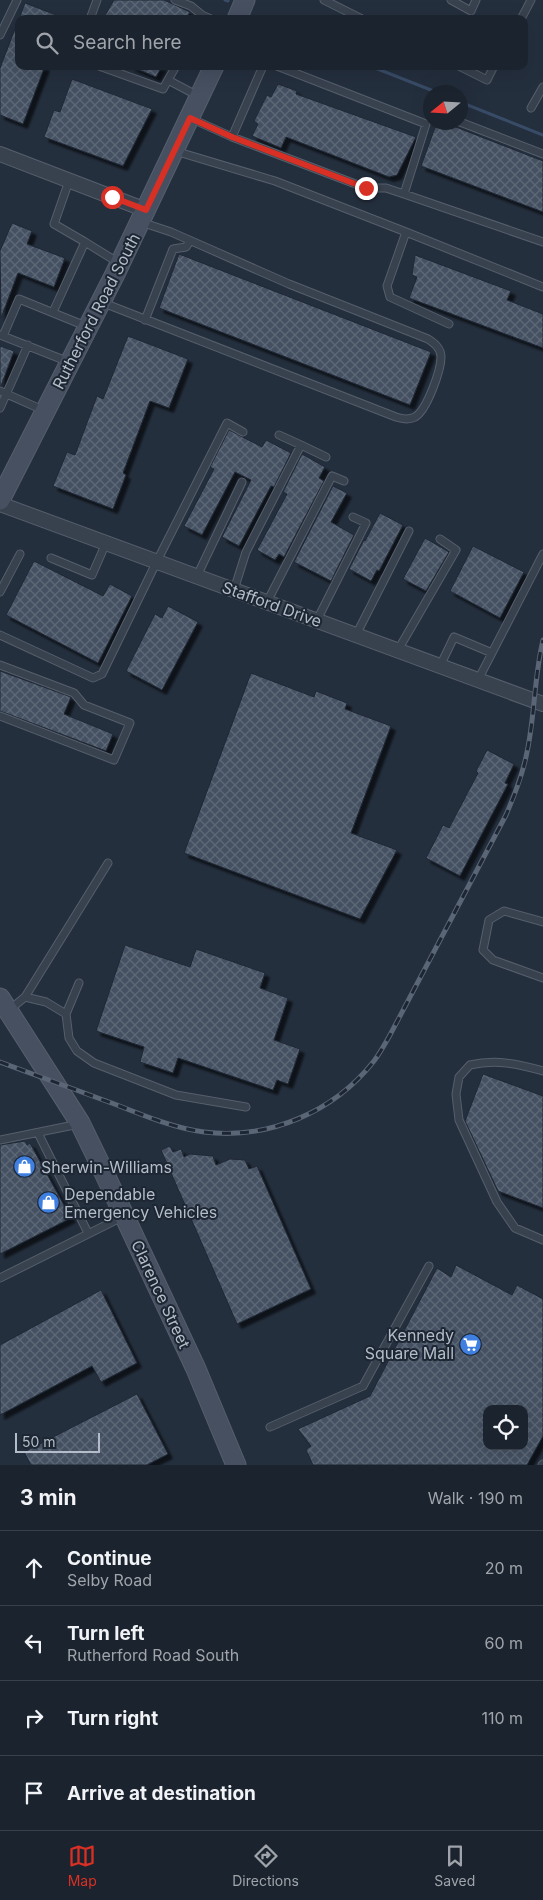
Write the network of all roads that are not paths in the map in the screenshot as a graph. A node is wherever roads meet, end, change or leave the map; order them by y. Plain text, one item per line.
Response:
1 (17, 0) edge
2 (97, 0) edge
3 (175, 0) edge
4 (245, 0) edge
5 (324, 0) edge
6 (451, 0) edge
7 (476, 0) edge
8 (531, 0) edge
9 (91, 15) edge
10 (199, 15) edge
11 (239, 15) edge
12 (354, 15) edge
13 (522, 15) edge
14 (0, 35) edge
15 (110, 70) edge
16 (174, 70) edge
17 (212, 70) edge
18 (261, 70) edge
19 (288, 70) edge
20 (466, 70) edge
21 (492, 70) edge
22 (168, 80) junction
23 (543, 87) edge
24 (200, 97) junction
25 (531, 108) dead end
26 (190, 118) junction
27 (423, 121) edge
28 (468, 125) edge
29 (426, 130) edge
30 (232, 137) junction
31 (174, 151) junction
32 (0, 154) edge
33 (543, 154) edge
34 (69, 181) junction
35 (404, 194) junction
36 (143, 216) junction
37 (406, 232) junction
38 (190, 240) junction
39 (85, 242) junction
40 (543, 242) edge
41 (120, 264) junction
42 (543, 287) edge
43 (101, 302) junction
44 (54, 312) junction
45 (145, 320) junction
46 (449, 324) dead end
47 (88, 327) junction
48 (2, 335) edge
49 (28, 345) junction
50 (70, 362) junction
51 (3, 393) edge
52 (0, 408) edge
53 (45, 412) junction
54 (243, 432) dead end
55 (279, 435) dead end
56 (301, 445) junction
57 (326, 457) dead end
58 (242, 482) dead end
59 (344, 482) dead end
60 (0, 502) edge
61 (354, 517) dead end
62 (409, 531) dead end
63 (440, 539) dead end
64 (106, 543) junction
65 (20, 554) dead end
66 (543, 554) edge
67 (50, 558) dead end
68 (156, 561) junction
69 (196, 576) junction
70 (234, 590) junction
71 (0, 592) edge
72 (267, 602) junction
73 (317, 620) junction
74 (0, 635) edge
75 (356, 635) junction
76 (398, 650) junction
77 (492, 653) junction
78 (0, 665) edge
79 (440, 666) junction
80 (478, 680) junction
81 (543, 704) edge
82 (0, 716) edge
83 (108, 863) dead end
84 (543, 922) edge
85 (543, 978) edge
86 (79, 983) dead end
87 (25, 997) junction
88 (4, 1004) edge
89 (66, 1014) junction
90 (543, 1072) edge
91 (246, 1107) dead end
92 (80, 1124) junction
93 (38, 1133) junction
94 (0, 1140) edge
95 (125, 1216) junction
96 (88, 1234) junction
97 (543, 1240) edge
98 (429, 1266) dead end
99 (0, 1278) edge
100 (270, 1427) dead end
101 (236, 1465) edge

1 - 14 lane
2 - 9 lane
3 - 10 lane
4 - 11 street
5 - 12 lane
6 - 7 lane
8 - 13 lane
15 - 22 lane
16 - 22 lane
17 - 24 street, Rutherford Road South
18 - 30 lane
19 - 27 lane
20 - 21 lane
22 - 24 lane
23 - 25 lane
24 - 26 street, Rutherford Road South
26 - 30 lane
26 - 31 street, Rutherford Road South
28 - 33 lane
29 - 35 lane
30 - 35 lane
31 - 36 street, Rutherford Road South
31 - 37 lane
32 - 34 street
34 - 36 street
34 - 39 lane
35 - 40 lane
36 - 38 lane
36 - 41 street, Rutherford Road South
37 - 42 lane
37 - 46 lane
38 - 45 lane
38 - 45 lane
39 - 41 lane
39 - 44 lane
41 - 43 street, Rutherford Road South
43 - 45 lane
43 - 47 street, Rutherford Road South
44 - 47 lane
44 - 48 lane
47 - 50 street, Rutherford Road South
48 - 49 lane
49 - 50 lane
49 - 51 lane
50 - 53 street, Rutherford Road South
51 - 52 lane
51 - 53 lane
53 - 60 street, Rutherford Road South
54 - 68 lane
55 - 56 lane
56 - 57 lane
56 - 70 lane
58 - 69 lane
59 - 72 lane
60 - 64 street, Stafford Drive
61 - 73 lane
62 - 75 lane
63 - 76 lane
64 - 67 lane
64 - 68 street, Stafford Drive
65 - 71 lane
66 - 77 lane
68 - 69 street, Stafford Drive
68 - 74 lane
69 - 70 street, Stafford Drive
70 - 72 street, Stafford Drive
72 - 73 street, Stafford Drive
73 - 75 street, Stafford Drive
75 - 76 street, Stafford Drive
76 - 79 street, Stafford Drive
77 - 79 lane
77 - 80 lane
78 - 82 lane
79 - 80 street, Stafford Drive
80 - 81 street, Stafford Drive
83 - 87 lane
84 - 85 lane
86 - 89 lane
87 - 88 lane
87 - 89 lane
88 - 92 street, Clarence Street
89 - 91 lane
90 - 97 lane
92 - 93 lane
92 - 95 street, Clarence Street
93 - 94 lane
93 - 96 lane
95 - 96 lane
95 - 101 street, Clarence Street
96 - 99 lane
98 - 100 lane

